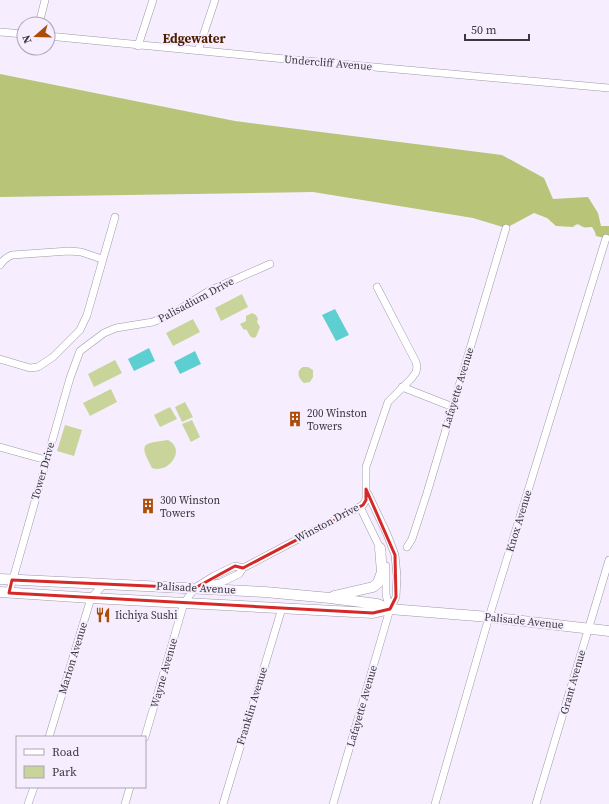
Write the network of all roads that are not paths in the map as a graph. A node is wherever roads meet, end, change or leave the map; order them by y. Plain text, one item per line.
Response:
1 (45, 0) edge
2 (153, 0) edge
3 (215, 0) edge
4 (41, 16) edge
5 (0, 32) edge
6 (16, 33) edge
7 (56, 37) edge
8 (138, 46) junction
9 (198, 51) junction
10 (609, 88) edge
11 (115, 217) dead end
12 (506, 228) dead end
13 (606, 238) dead end
14 (102, 259) junction
15 (270, 264) dead end
16 (0, 265) edge
17 (377, 287) dead end
18 (80, 351) joint
19 (0, 359) edge
20 (402, 388) junction
21 (453, 407) junction
22 (0, 447) edge
23 (46, 460) junction
24 (366, 489) junction
25 (360, 507) junction
26 (407, 547) dead end
27 (380, 548) junction
28 (609, 560) edge
29 (0, 579) edge
30 (12, 580) junction
31 (104, 584) junction
32 (195, 588) junction
33 (4, 592) edge
34 (326, 597) junction
35 (91, 598) junction
36 (184, 603) junction
37 (282, 608) junction
38 (390, 609) junction
39 (489, 617) junction
40 (588, 628) junction
41 (609, 630) edge
42 (49, 736) edge
43 (145, 736) edge
44 (34, 788) edge
45 (130, 788) edge
46 (28, 804) edge
47 (125, 804) edge
48 (222, 804) edge
49 (333, 804) edge
50 (435, 804) edge
51 (536, 804) edge

1 - 4 street
2 - 8 street
3 - 9 street
5 - 6 street
7 - 8 street, Undercliff Avenue
8 - 9 street, Undercliff Avenue
9 - 10 street, Undercliff Avenue
11 - 14 street
12 - 21 street, Lafayette Avenue
13 - 39 street, Knox Avenue
14 - 16 street
14 - 19 street
15 - 18 street, Palisadium Drive
17 - 20 street, Winston Drive
18 - 23 street, Tower Drive
20 - 21 street
20 - 24 street, Winston Drive
21 - 26 street, Lafayette Avenue
22 - 23 street
23 - 30 street, Tower Drive
24 - 25 street, Winston Drive
24 - 38 street, Lafayette Avenue
25 - 27 street
25 - 32 street, Winston Drive
27 - 34 main road
27 - 38 street
28 - 40 street, Grant Avenue
29 - 30 main road, Palisade Avenue
30 - 31 main road, Palisade Avenue
30 - 33 street, Tower Drive
31 - 32 main road, Palisade Avenue
31 - 35 street, Marion Avenue
32 - 34 main road, Palisade Avenue
32 - 36 street, Wayne Avenue
33 - 35 main road, Palisade Avenue
34 - 37 main road
34 - 38 main road, Palisade Avenue
35 - 36 main road, Palisade Avenue
35 - 42 street, Marion Avenue
36 - 37 main road, Palisade Avenue
36 - 43 street, Wayne Avenue
37 - 38 main road, Palisade Avenue
37 - 48 street, Franklin Avenue
38 - 39 main road, Palisade Avenue
38 - 49 street, Lafayette Avenue
39 - 40 main road, Palisade Avenue
39 - 50 street, Knox Avenue
40 - 41 main road, Palisade Avenue
40 - 51 street, Grant Avenue
44 - 46 street
45 - 47 street

